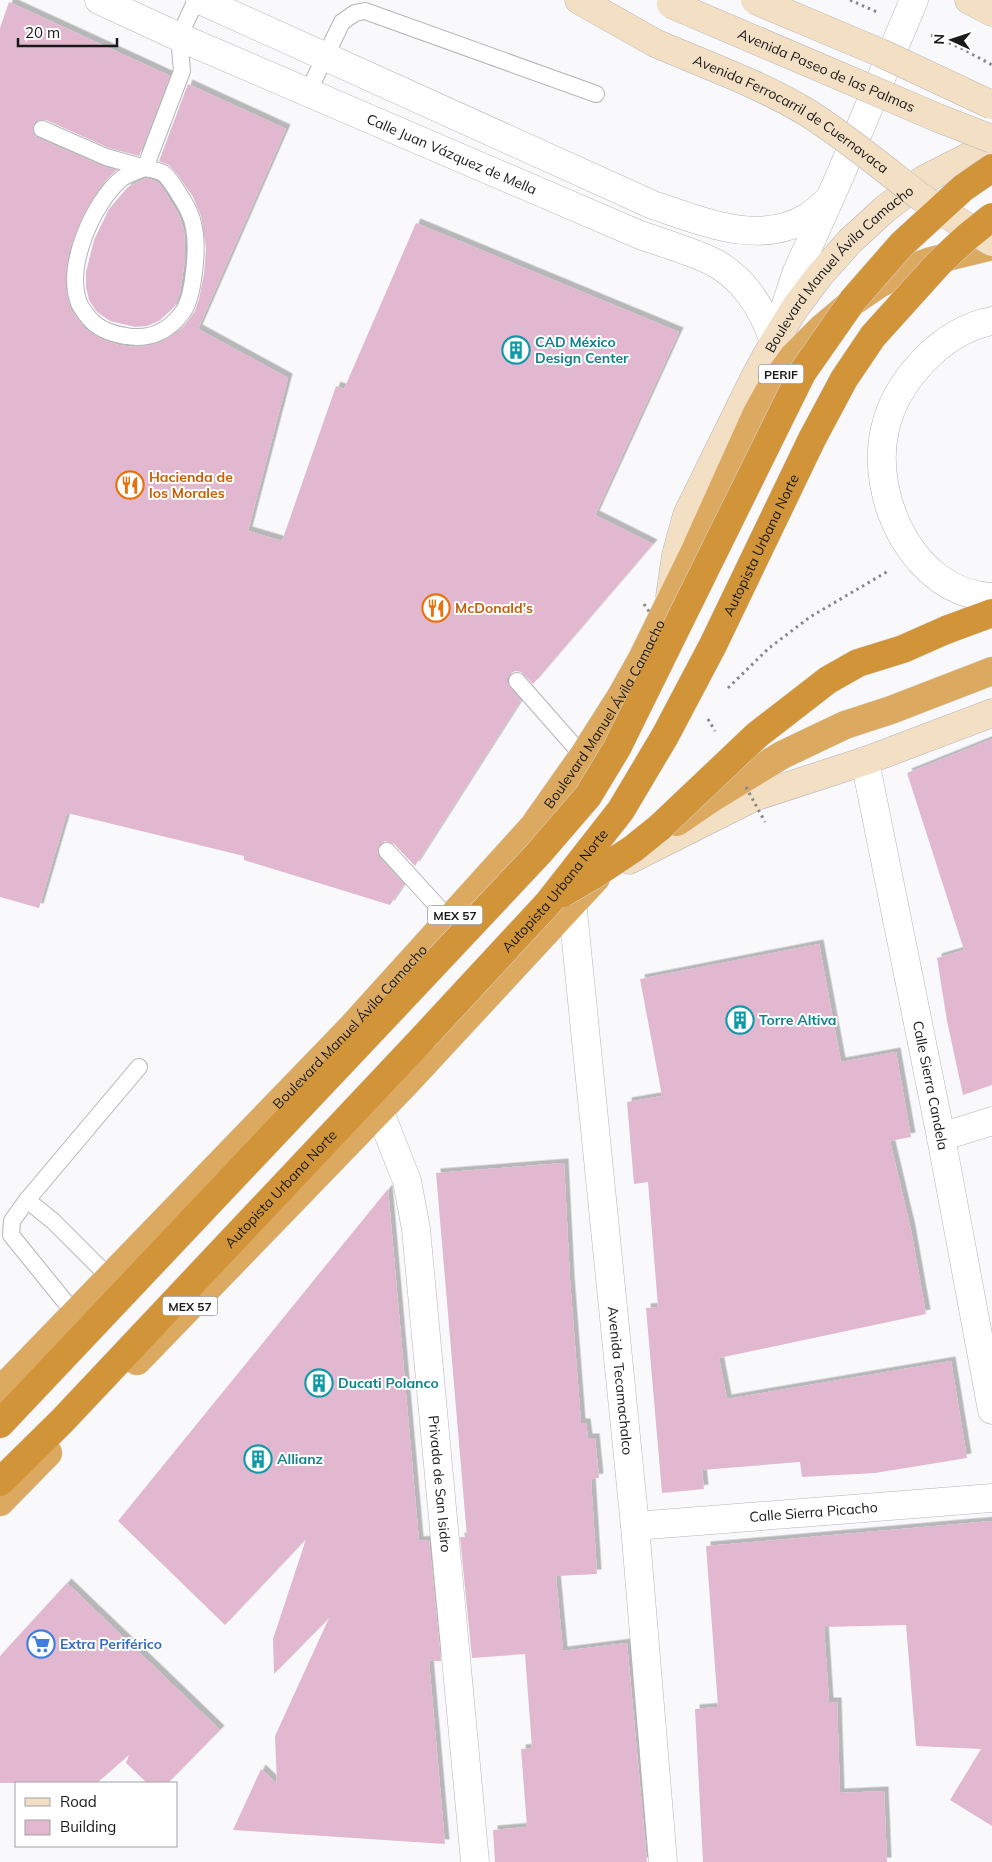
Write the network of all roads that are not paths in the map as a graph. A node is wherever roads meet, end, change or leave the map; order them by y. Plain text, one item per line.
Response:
1 (99, 0) edge
2 (198, 0) edge
3 (579, 0) edge
4 (755, 0) edge
5 (914, 0) edge
6 (969, 0) edge
7 (666, 2) edge
8 (992, 12) edge
9 (179, 37) junction
10 (324, 57) junction
11 (308, 92) junction
12 (596, 94) dead end
13 (992, 105) edge
14 (42, 129) dead end
15 (992, 139) edge
16 (992, 146) edge
17 (145, 168) junction
18 (992, 168) edge
19 (829, 200) junction
20 (653, 205) junction
21 (992, 217) edge
22 (640, 235) junction
23 (992, 244) edge
24 (992, 321) edge
25 (774, 342) junction
26 (992, 597) edge
27 (670, 602) junction
28 (992, 613) edge
29 (992, 654) edge
30 (992, 670) edge
31 (517, 681) dead end
32 (946, 688) junction
33 (992, 714) edge
34 (583, 756) junction
35 (865, 761) junction
36 (388, 851) dead end
37 (593, 880) junction
38 (561, 902) junction
39 (450, 920) junction
40 (139, 1067) dead end
41 (379, 1110) junction
42 (992, 1121) edge
43 (941, 1137) junction
44 (27, 1200) junction
45 (110, 1278) junction
46 (75, 1314) junction
47 (988, 1365) edge
48 (0, 1391) edge
49 (992, 1410) edge
50 (0, 1424) edge
51 (0, 1482) edge
52 (992, 1498) edge
53 (0, 1502) edge
54 (635, 1526) junction
55 (475, 1862) edge
56 (663, 1862) edge

1 - 9 street, Calle Juan Vázquez de Mella
2 - 9 lane
2 - 10 street
3 - 23 main road, Avenida Ferrocarril de Cuernavaca, bridge
4 - 13 main road, bridge
5 - 19 street
6 - 8 main road
7 - 15 main road, Avenida Paseo de las Palmas, bridge
9 - 11 street, Calle Juan Vázquez de Mella
9 - 17 lane
10 - 11 lane
10 - 12 lane
10 - 20 street
11 - 22 street, Calle Juan Vázquez de Mella
14 - 17 lane
16 - 25 main road, Boulevard Manuel Ávila Camacho
17 - 17 lane
18 - 50 highway, bridge
19 - 20 street
19 - 25 street
20 - 22 street
21 - 38 highway, Autopista Urbana Norte, bridge
22 - 25 street, Calle Juan Vázquez de Mella
23 - 27 highway, Boulevard Manuel Ávila Camacho / PERIF
24 - 26 street
25 - 27 main road, Boulevard Manuel Ávila Camacho
27 - 34 highway, Boulevard Manuel Ávila Camacho / MEX 57
28 - 38 highway, bridge
29 - 32 highway
30 - 32 highway
31 - 34 lane
32 - 37 highway
33 - 35 main road
34 - 39 highway, Boulevard Manuel Ávila Camacho / MEX 57
35 - 37 main road
35 - 43 street, Calle Sierra Candela
36 - 39 lane
37 - 38 highway, MEX 57
38 - 41 highway, MEX 57
38 - 51 highway, Autopista Urbana Norte, bridge
38 - 54 street, Avenida Tecamachalco
39 - 45 highway, Boulevard Manuel Ávila Camacho / MEX 57
40 - 44 lane
41 - 53 highway, MEX 57
41 - 55 street, Privada de San Isidro
42 - 43 street
43 - 47 street, Calle Sierra Candela
44 - 45 lane
44 - 46 lane
45 - 46 highway, Boulevard Manuel Ávila Camacho / MEX 57
46 - 48 highway, Boulevard Manuel Ávila Camacho / MEX 57
47 - 49 street, Calle Sierra Candela
52 - 54 street, Calle Sierra Picacho
54 - 56 street, Avenida Tecamachalco

